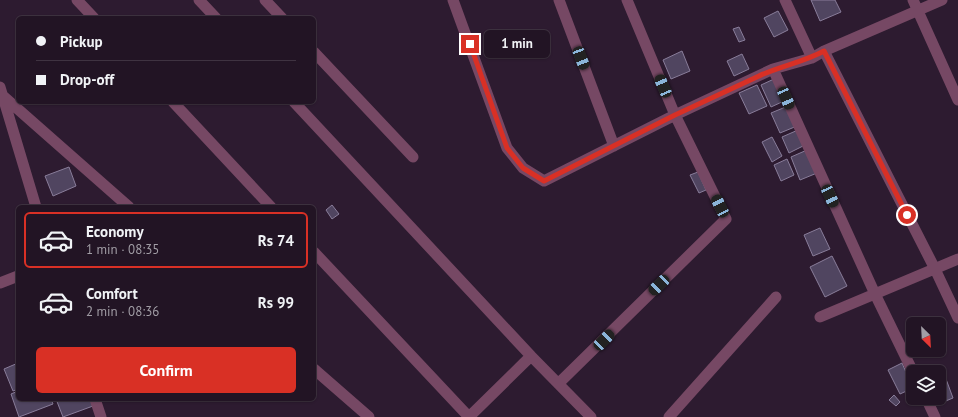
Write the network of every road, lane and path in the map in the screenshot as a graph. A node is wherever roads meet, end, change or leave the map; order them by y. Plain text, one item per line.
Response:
1 (77, 0) edge
2 (199, 0) edge
3 (265, 0) edge
4 (453, 0) edge
5 (559, 0) edge
6 (627, 0) edge
7 (785, 0) edge
8 (942, 0) edge
9 (916, 5) edge
10 (92, 16) edge
11 (214, 16) edge
12 (280, 16) edge
13 (824, 51) junction
14 (316, 54) edge
15 (812, 58) junction
16 (773, 70) junction
17 (2, 92) edge
18 (958, 100) edge
19 (175, 104) edge
20 (296, 104) edge
21 (675, 115) junction
22 (614, 146) junction
23 (413, 157) dead end
24 (35, 205) edge
25 (128, 205) edge
26 (270, 205) edge
27 (316, 254) edge
28 (958, 259) edge
29 (935, 269) junction
30 (16, 277) edge
31 (0, 283) edge
32 (875, 294) junction
33 (776, 297) dead end
34 (820, 317) dead end
35 (958, 318) edge
36 (531, 356) junction
37 (910, 365) edge
38 (316, 371) edge
39 (559, 383) junction
40 (96, 401) edge
41 (929, 405) edge
42 (101, 417) edge
43 (369, 417) edge
44 (469, 417) edge
45 (591, 417) edge
46 (669, 417) edge
47 (935, 417) edge

1 - 10 street
2 - 11 street
3 - 12 street
4 - 22 street
5 - 22 street
6 - 21 street
7 - 15 street
8 - 9 street
9 - 13 street
9 - 18 street
13 - 15 street
13 - 29 street
14 - 23 street
15 - 16 street
16 - 21 street
16 - 32 street
17 - 24 street
17 - 25 street
19 - 26 street
20 - 36 street
21 - 22 street
21 - 39 street
27 - 44 street
28 - 29 street
29 - 32 street
29 - 35 street
30 - 31 street
32 - 34 street
32 - 37 street
33 - 46 street
36 - 39 street
36 - 44 street
38 - 43 street
39 - 45 street
40 - 42 street
41 - 47 street

